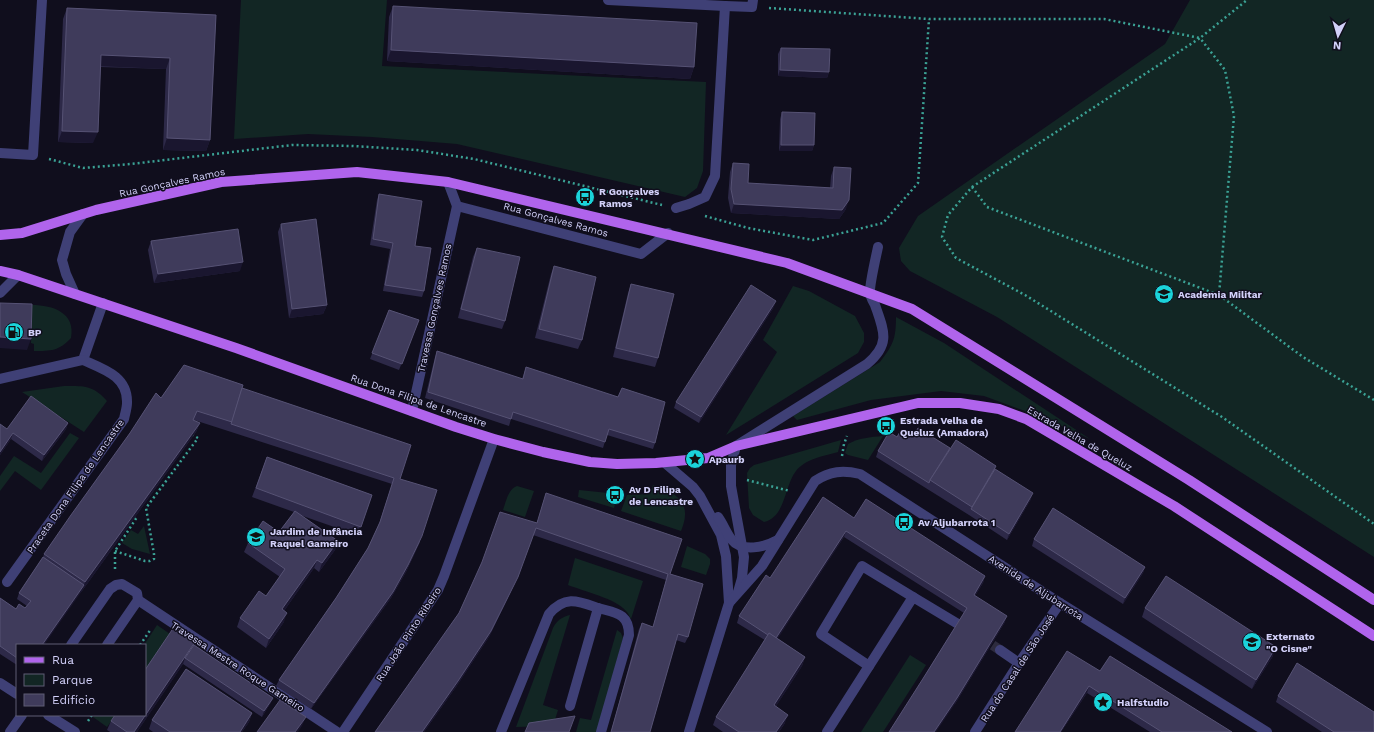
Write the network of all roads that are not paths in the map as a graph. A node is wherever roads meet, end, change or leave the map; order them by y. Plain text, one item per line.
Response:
1 (42, 0) edge
2 (608, 0) edge
3 (752, 3) edge
4 (725, 6) junction
5 (0, 153) edge
6 (448, 182) junction
7 (457, 206) junction
8 (676, 208) road end
9 (83, 214) junction
10 (668, 233) junction
11 (0, 235) edge
12 (878, 247) dead end
13 (0, 271) edge
14 (18, 275) junction
15 (870, 292) junction
16 (0, 293) edge
17 (75, 294) junction
18 (103, 303) junction
19 (83, 360) junction
20 (0, 379) edge
21 (412, 411) junction
22 (494, 439) junction
23 (736, 446) junction
24 (666, 463) junction
25 (706, 506) junction
26 (778, 540) junction
27 (742, 546) junction
28 (7, 582) dead end
29 (738, 592) junction
30 (914, 597) junction
31 (138, 600) junction
32 (1374, 600) edge
33 (729, 603) junction
34 (1060, 603) junction
35 (598, 608) junction
36 (963, 627) edge
37 (1374, 636) edge
38 (72, 644) edge
39 (108, 644) edge
40 (1000, 650) tunnel mouth
41 (1019, 664) junction
42 (869, 666) junction
43 (0, 683) edge
44 (16, 693) edge
45 (570, 706) dead end
46 (21, 716) edge
47 (50, 716) edge
48 (10, 732) edge
49 (75, 732) edge
50 (337, 732) edge
51 (343, 732) edge
52 (501, 732) edge
53 (601, 732) edge
54 (689, 732) edge
55 (828, 732) edge
56 (975, 732) edge
57 (1267, 732) edge

1 - 5 street
2 - 4 street
3 - 4 street
4 - 8 street
6 - 7 street
6 - 9 main road, Rua Gonçalves Ramos
6 - 10 main road, Rua Gonçalves Ramos
7 - 10 street, Rua Gonçalves Ramos
7 - 21 street, Travessa Gonçalves Ramos
9 - 11 main road, Rua Gonçalves Ramos
9 - 17 street
10 - 15 main road, Rua Gonçalves Ramos
12 - 15 street
13 - 14 main road, Rua Dona Filipa de Lencastre
14 - 16 street
14 - 17 main road, Rua Dona Filipa de Lencastre
15 - 23 street
15 - 32 main road, Estrada Velha de Queluz
17 - 18 main road, Rua Dona Filipa de Lencastre
18 - 19 street
18 - 21 main road, Rua Dona Filipa de Lencastre
19 - 20 street
19 - 28 street, Praceta Dona Filipa de Lencastre
21 - 22 main road, Rua Dona Filipa de Lencastre
22 - 24 main road, Rua Dona Filipa de Lencastre
22 - 51 street, Rua João Pinto Ribeiro
23 - 24 main road, Rua Dona Filipa de Lencastre
23 - 27 street
23 - 37 main road, Estrada Velha de Queluz
24 - 25 street
25 - 27 street
25 - 33 street
26 - 27 street
26 - 29 street, Avenida de Aljubarrota
26 - 34 street, Avenida de Aljubarrota
27 - 29 street
29 - 33 street, Avenida de Aljubarrota
30 - 36 street
30 - 42 street
30 - 42 street
31 - 38 street, Travessa Mestre Roque Gameiro
31 - 39 street
31 - 50 street, Travessa Mestre Roque Gameiro
33 - 54 street
34 - 41 street, Rua do Casal de São José
34 - 57 street, Avenida de Aljubarrota
35 - 45 street
35 - 52 street
35 - 53 street
40 - 41 street
41 - 56 street, Rua do Casal de São José
42 - 55 street
43 - 44 street
46 - 48 street
47 - 49 street

